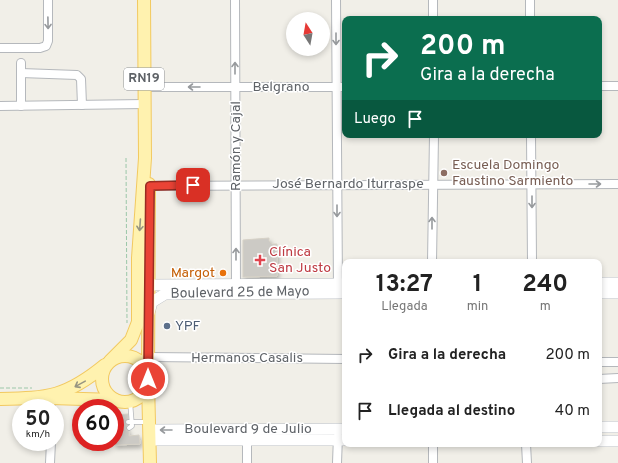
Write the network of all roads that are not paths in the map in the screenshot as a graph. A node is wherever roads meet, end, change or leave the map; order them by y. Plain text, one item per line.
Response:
1 (48, 0) edge
2 (144, 0) edge
3 (235, 0) edge
4 (336, 0) edge
5 (433, 0) edge
6 (530, 0) edge
7 (433, 16) edge
8 (530, 16) edge
9 (0, 48) edge
10 (21, 63) dead end
11 (21, 74) junction
12 (602, 86) edge
13 (618, 86) edge
14 (144, 87) junction
15 (236, 87) junction
16 (341, 87) edge
17 (144, 104) junction
18 (82, 105) junction
19 (0, 106) edge
20 (21, 106) junction
21 (434, 138) edge
22 (531, 138) edge
23 (145, 158) junction
24 (433, 184) junction
25 (532, 184) junction
26 (618, 184) edge
27 (236, 185) junction
28 (337, 185) junction
29 (150, 186) junction
30 (432, 259) edge
31 (532, 259) edge
32 (602, 283) edge
33 (618, 283) edge
34 (149, 284) junction
35 (342, 288) edge
36 (236, 289) junction
37 (602, 293) edge
38 (618, 293) edge
39 (138, 320) junction
40 (148, 357) junction
41 (342, 359) edge
42 (109, 362) junction
43 (602, 362) edge
44 (618, 362) edge
45 (148, 377) junction
46 (618, 378) edge
47 (602, 379) edge
48 (0, 398) edge
49 (12, 399) edge
50 (55, 399) edge
51 (108, 399) edge
52 (124, 401) edge
53 (131, 401) junction
54 (130, 422) junction
55 (602, 427) edge
56 (618, 427) edge
57 (129, 428) dead end
58 (150, 428) junction
59 (247, 429) junction
60 (341, 429) edge
61 (341, 440) edge
62 (247, 441) junction
63 (602, 441) edge
64 (618, 441) edge
65 (433, 447) edge
66 (526, 447) edge
67 (51, 451) edge
68 (50, 463) edge
69 (150, 463) edge
70 (247, 463) edge
71 (337, 463) edge
72 (433, 463) edge
73 (526, 463) edge

1 -> 9 street
2 - 14 main road, RN19
15 -> 3 street, Ramón y Cajal
4 -> 16 street
5 - 7 street
6 - 8 street
10 - 11 street
11 - 18 street
11 - 20 street
12 - 13 street
15 -> 14 street, Belgrano
14 - 17 main road, RN19
15 - 16 street, Belgrano
15 - 27 street, Ramón y Cajal
16 - 28 street
17 - 18 street
17 - 23 main road, RN19
18 - 20 street
19 - 20 street
21 - 24 street
22 - 25 street
23 - 29 main road, RN19
23 -> 39 main road, RN19
24 - 25 street, José Bernardo Iturraspe
24 - 28 street, José Bernardo Iturraspe
30 -> 24 street
25 -> 26 street, José Bernardo Iturraspe
25 -> 31 street
27 - 28 street, José Bernardo Iturraspe
27 - 29 street, José Bernardo Iturraspe
36 -> 27 street, Ramón y Cajal
28 -> 35 street
29 - 34 main road, RN19
32 - 33 main road
34 - 36 main road, Boulevard 25 de Mayo
34 - 39 main road, RN19
35 - 36 main road, Boulevard 25 de Mayo
36 - 39 main road, Boulevard 25 de Mayo
37 - 38 main road
39 - 40 main road, RN19
39 - 42 main road, RN19
40 - 41 street, Hermanos Casalis
40 - 45 main road, RN19
42 - 45 main road, RN19
42 -> 50 main road, RN19
42 - 51 main road
43 - 44 street
45 - 53 main road, RN19
45 - 58 main road
46 - 47 street
48 - 49 main road, RN19
52 - 53 main road, RN19
53 - 54 lane
53 - 58 main road
54 - 57 lane
54 - 58 lane
55 - 56 main road
59 -> 58 main road, Boulevard 9 de Julio
58 - 62 main road, Boulevard 9 de Julio
58 - 69 main road
59 - 60 main road, Boulevard 9 de Julio
59 - 62 street
60 - 61 street
61 - 62 main road, Boulevard 9 de Julio
61 - 71 street
62 - 70 street
63 - 64 main road
65 - 72 street
66 - 73 street
67 - 68 street

